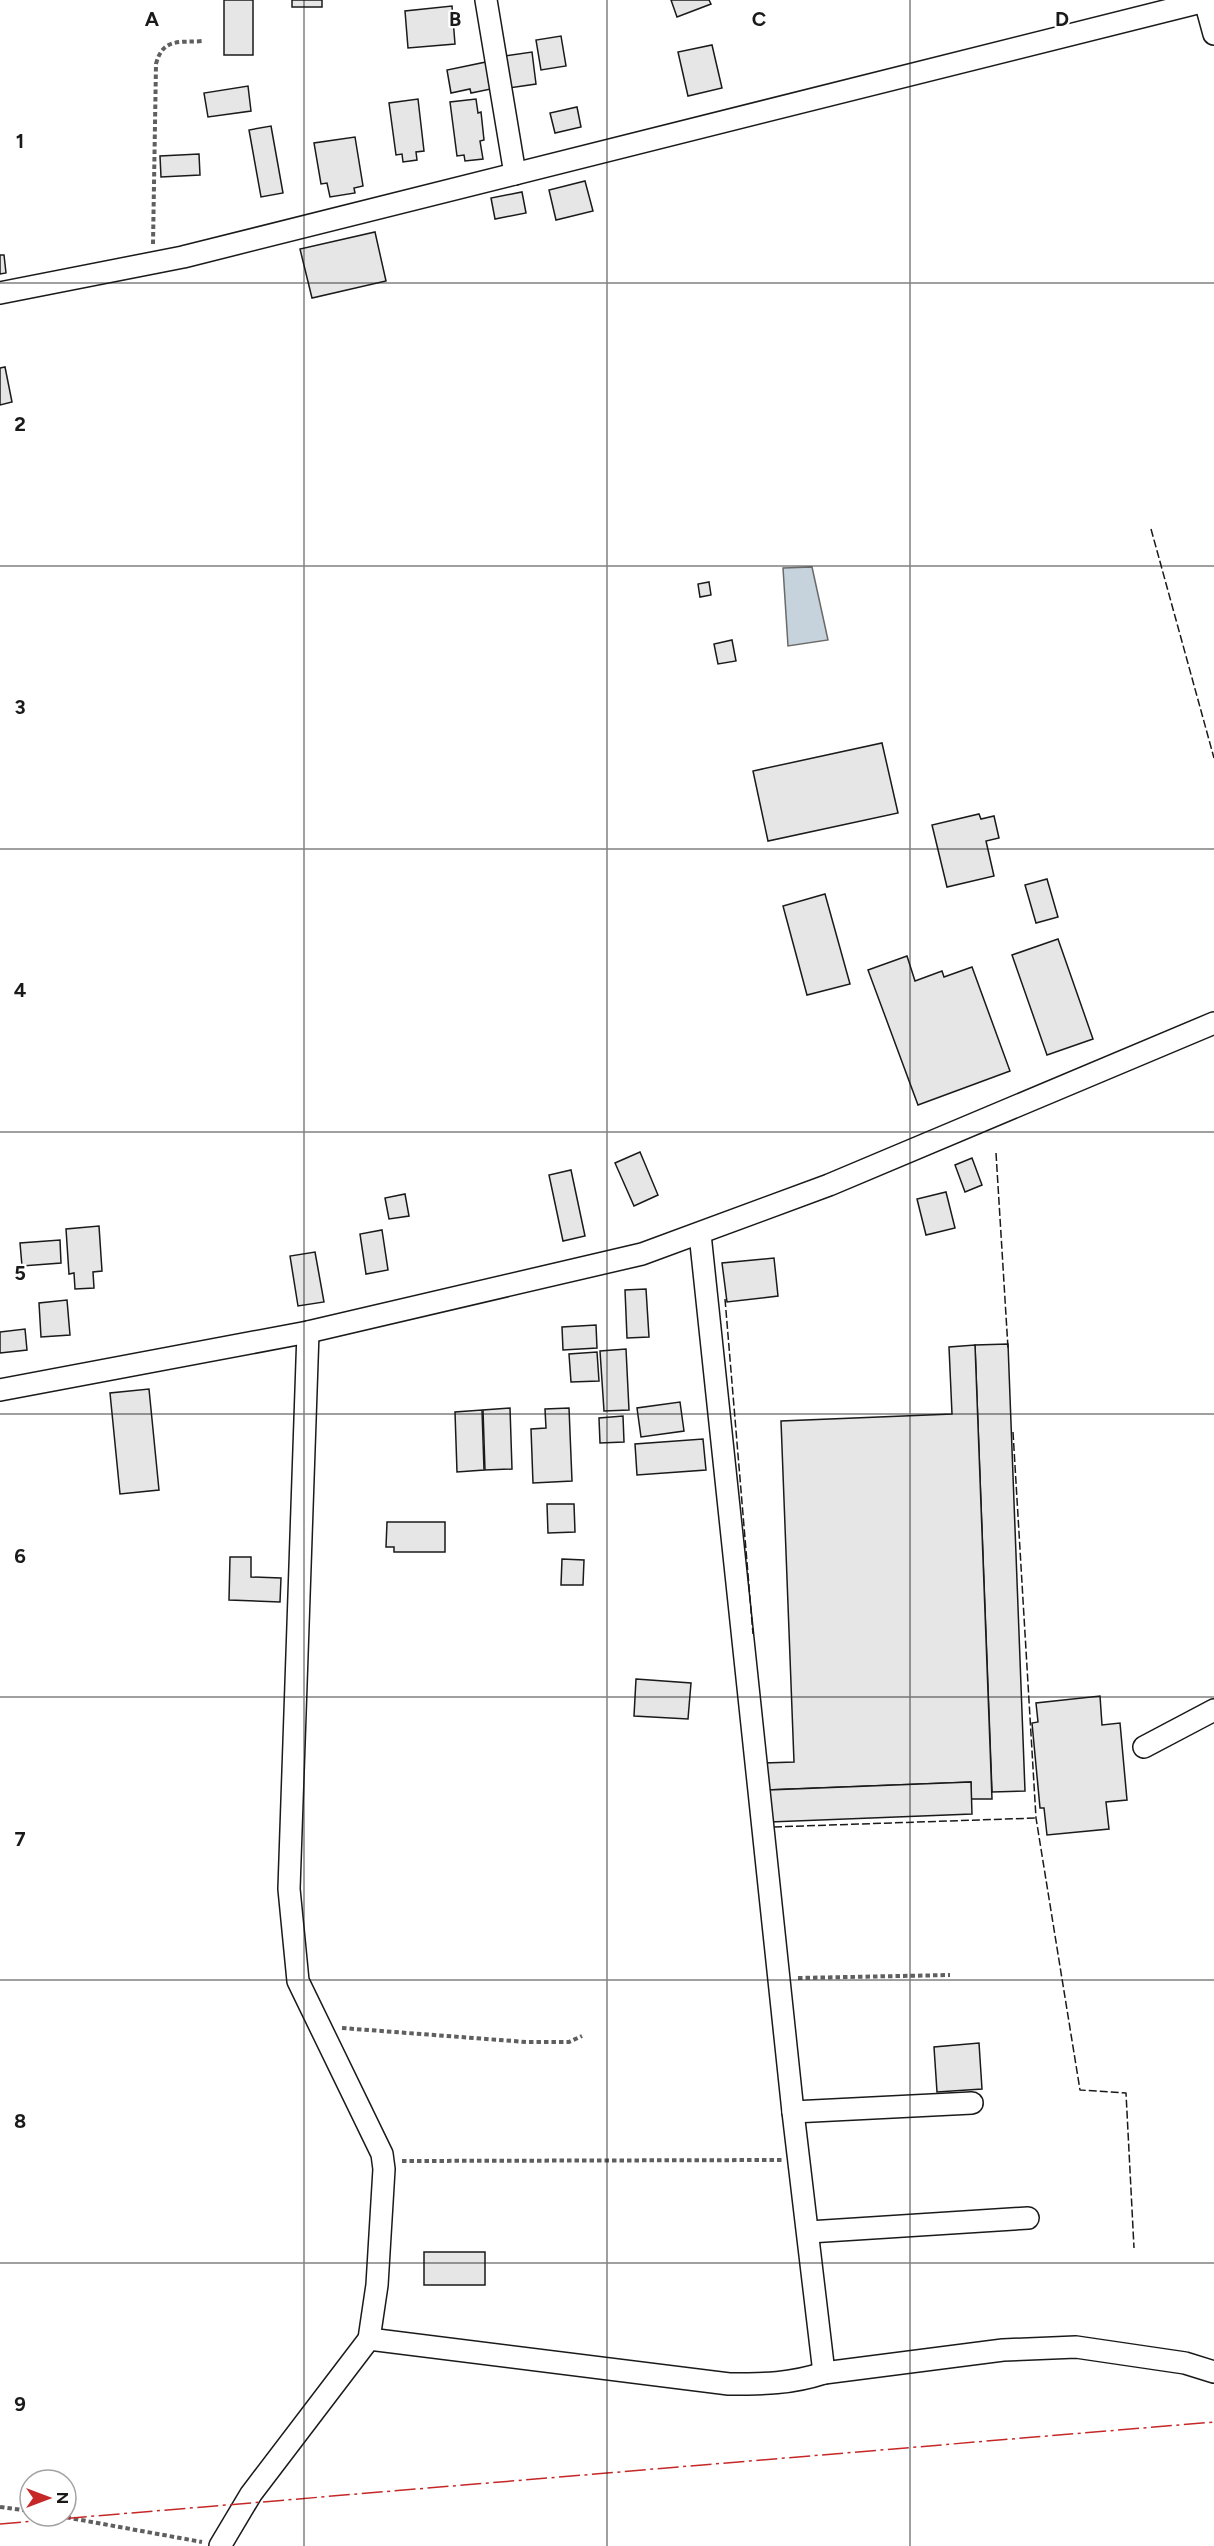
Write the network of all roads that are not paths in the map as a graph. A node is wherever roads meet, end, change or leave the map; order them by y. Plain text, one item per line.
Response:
1 (486, 0) edge
2 (1207, 1) edge
3 (1214, 34) edge
4 (515, 174) junction
5 (0, 293) edge
6 (1214, 1023) edge
7 (700, 1234) junction
8 (308, 1332) junction
9 (0, 1389) edge
10 (1214, 1710) edge
11 (1144, 1747) dead end
12 (972, 2103) dead end
13 (794, 2112) junction
14 (1028, 2218) dead end
15 (809, 2232) junction
16 (369, 2339) junction
17 (1214, 2372) edge
18 (824, 2373) junction
19 (220, 2545) edge

1 - 4 street
2 - 3 street
2 - 4 street
4 - 5 street
6 - 7 street
7 - 8 street
7 - 13 street
8 - 9 street
8 - 16 street
10 - 11 street
12 - 13 street
13 - 15 street
14 - 15 street
15 - 18 street
16 - 18 street
16 - 19 street
17 - 18 street

